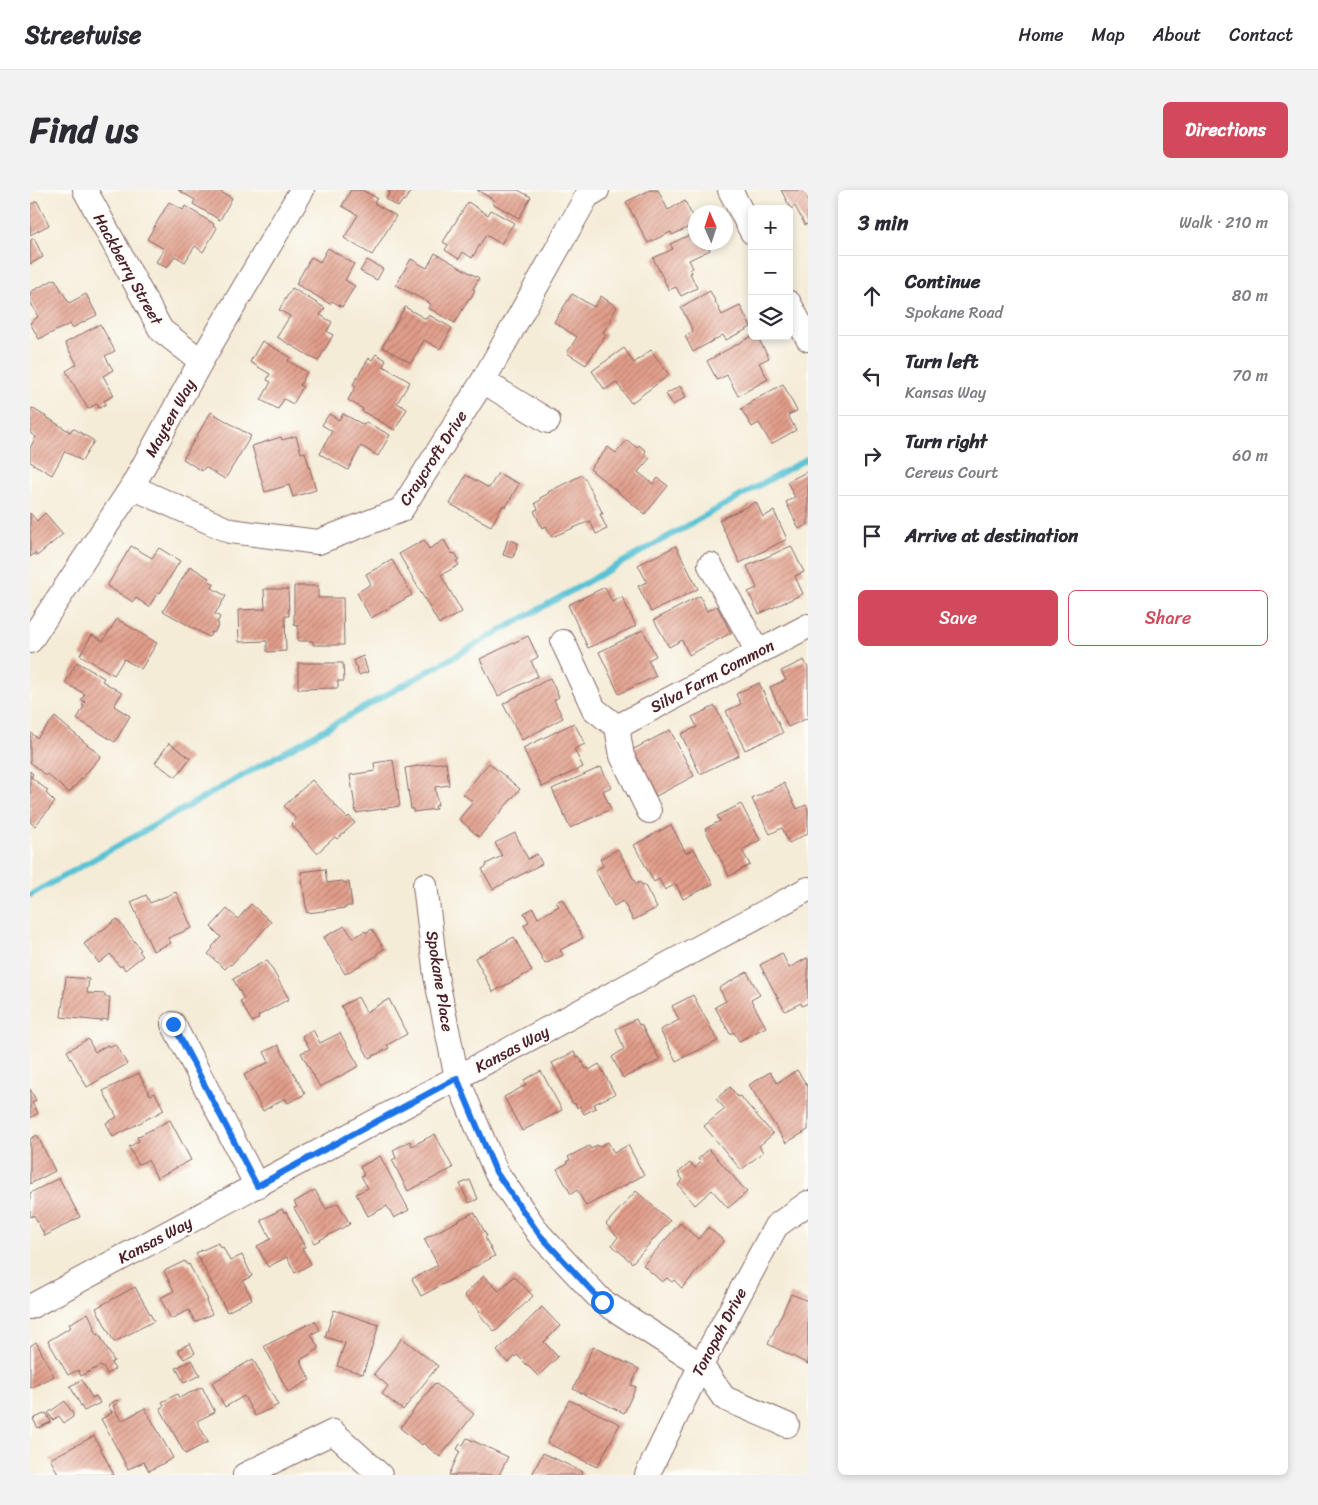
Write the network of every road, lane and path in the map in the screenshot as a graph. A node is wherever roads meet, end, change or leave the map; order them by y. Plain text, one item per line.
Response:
1 (85, 190) edge
2 (302, 190) edge
3 (597, 190) edge
4 (730, 190) edge
5 (748, 224) edge
6 (793, 311) edge
7 (808, 339) edge
8 (201, 361) junction
9 (483, 380) junction
10 (548, 421) dead end
11 (132, 487) junction
12 (710, 565) dead end
13 (808, 626) edge
14 (30, 641) edge
15 (563, 642) dead end
16 (758, 652) junction
17 (617, 727) junction
18 (649, 812) dead end
19 (425, 884) dead end
20 (808, 889) edge
21 (173, 1024) dead end
22 (457, 1078) junction
23 (257, 1186) junction
24 (808, 1203) edge
25 (30, 1307) edge
26 (701, 1365) junction
27 (787, 1425) dead end
28 (246, 1475) edge
29 (380, 1475) edge
30 (647, 1475) edge

1 - 8 street, Hackberry Street
2 - 8 street, Mayten Way
3 - 9 street, Craycroft Drive
4 - 5 street
6 - 7 street
8 - 11 street, Mayten Way
9 - 10 street
9 - 11 street, Craycroft Drive
11 - 14 street, Mayten Way
12 - 16 street
13 - 16 street, Silva Farm Common
15 - 17 street
16 - 17 street, Silva Farm Common
17 - 18 street
19 - 22 street, Spokane Place
20 - 22 street, Kansas Way
21 - 23 street
22 - 23 street, Kansas Way
22 - 26 street, Spokane Place
23 - 25 street, Kansas Way
24 - 26 street, Tonopah Drive
26 - 27 street
26 - 30 street, Tonopah Drive
28 - 29 street

